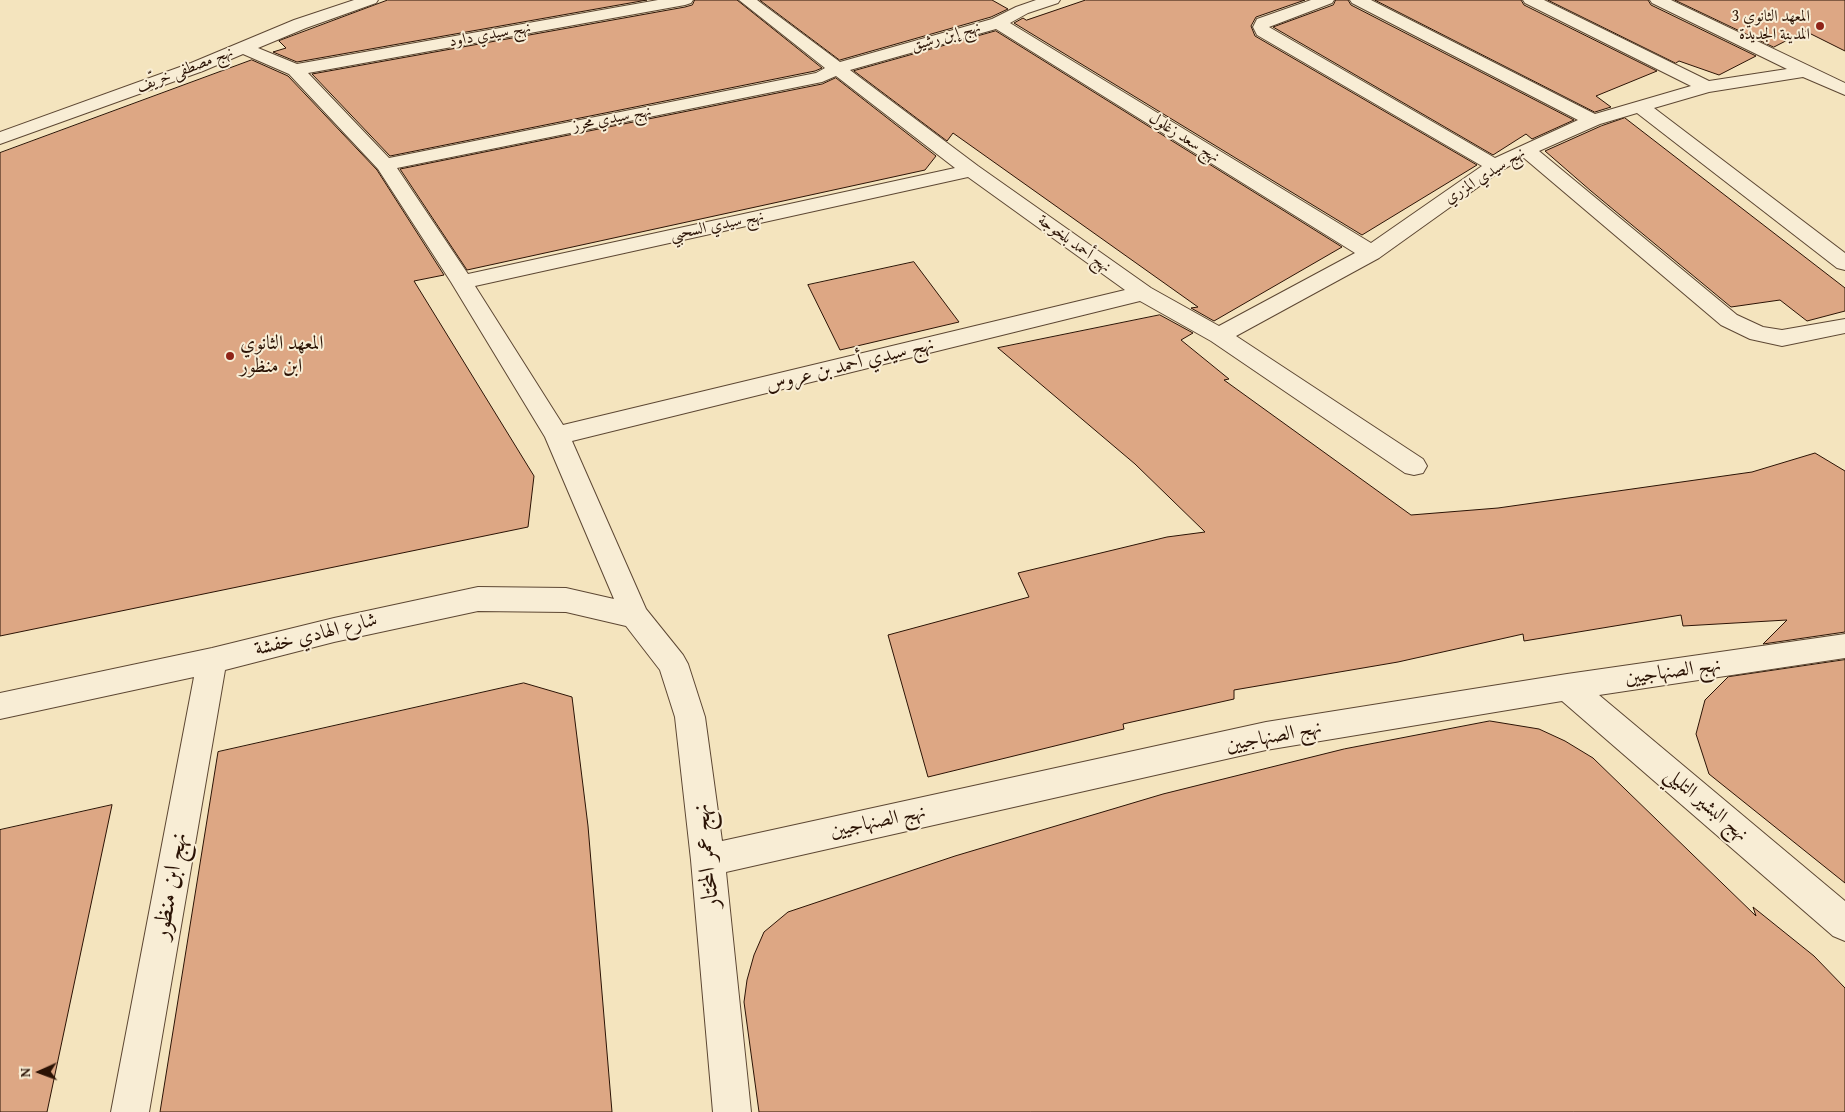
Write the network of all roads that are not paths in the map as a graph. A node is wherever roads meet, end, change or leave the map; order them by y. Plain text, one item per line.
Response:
1 (370, 0) edge
2 (685, 0) edge
3 (747, 0) edge
4 (1006, 0) edge
5 (1052, 0) edge
6 (1326, 0) edge
7 (1358, 0) edge
8 (1531, 0) edge
9 (1658, 0) edge
10 (1022, 10) junction
11 (998, 23) junction
12 (243, 48) junction
13 (837, 68) junction
14 (295, 70) junction
15 (1806, 71) junction
16 (1707, 87) junction
17 (1845, 90) edge
18 (1640, 106) junction
19 (1592, 120) junction
20 (0, 138) edge
21 (1526, 150) junction
22 (385, 165) junction
23 (1495, 166) junction
24 (971, 170) junction
25 (1371, 252) junction
26 (1845, 263) edge
27 (462, 282) junction
28 (1143, 294) junction
29 (1845, 326) edge
30 (1219, 336) junction
31 (557, 436) junction
32 (1414, 466) dead end
33 (635, 616) junction
34 (1845, 646) edge
35 (212, 661) junction
36 (1568, 687) junction
37 (0, 706) edge
38 (708, 860) junction
39 (1845, 924) edge
40 (130, 1112) edge
41 (732, 1112) edge

1 - 12 street, نهج مصطفى خريّف
2 - 14 street, نهج سيدي داود
3 - 13 street, نهج أحمد بلخوجة
4 - 10 street
5 - 10 street, نهج إبن رشيق
6 - 23 street
7 - 19 street
8 - 16 street
9 - 15 street
10 - 11 street, نهج إبن رشيق
11 - 13 street, نهج إبن رشيق
11 - 25 street, نهج سعد زغلول
12 - 14 street
12 - 20 street, نهج مصطفى خريّف
13 - 22 street, نهج سيدي محرز
13 - 24 street, نهج أحمد بلخوجة
14 - 22 street, نهج عمر المختار
15 - 16 street, نهج سيدي المزري
15 - 17 street
16 - 18 street, نهج سيدي المزري
18 - 19 street, نهج سيدي المزري
18 - 26 street
19 - 21 street, نهج سيدي المزري
21 - 23 street, نهج سيدي المزري
21 - 29 street
22 - 27 street, نهج عمر المختار
23 - 25 street, نهج سيدي المزري
24 - 27 street, نهج سيدي السحبي
24 - 28 street, نهج أحمد بلخوجة
25 - 30 street, نهج سيدي المزري
27 - 31 street, نهج عمر المختار
28 - 30 street, نهج أحمد بلخوجة
28 - 31 street, نهج سيدي أحمد بن عروس
30 - 32 street, نهج أحمد بلخوجة
31 - 33 street, نهج عمر المختار
33 - 35 street, شارع الهادي خفشة
33 - 38 street, نهج عمر المختار
34 - 36 street, نهج الصنهاجيين
35 - 37 street, شارع الهادي خفشة
35 - 40 street, نهج ابن منظور
36 - 38 street, نهج الصنهاجيين
36 - 39 street, نهج البشير التليلي
38 - 41 street, نهج عمر المختار

